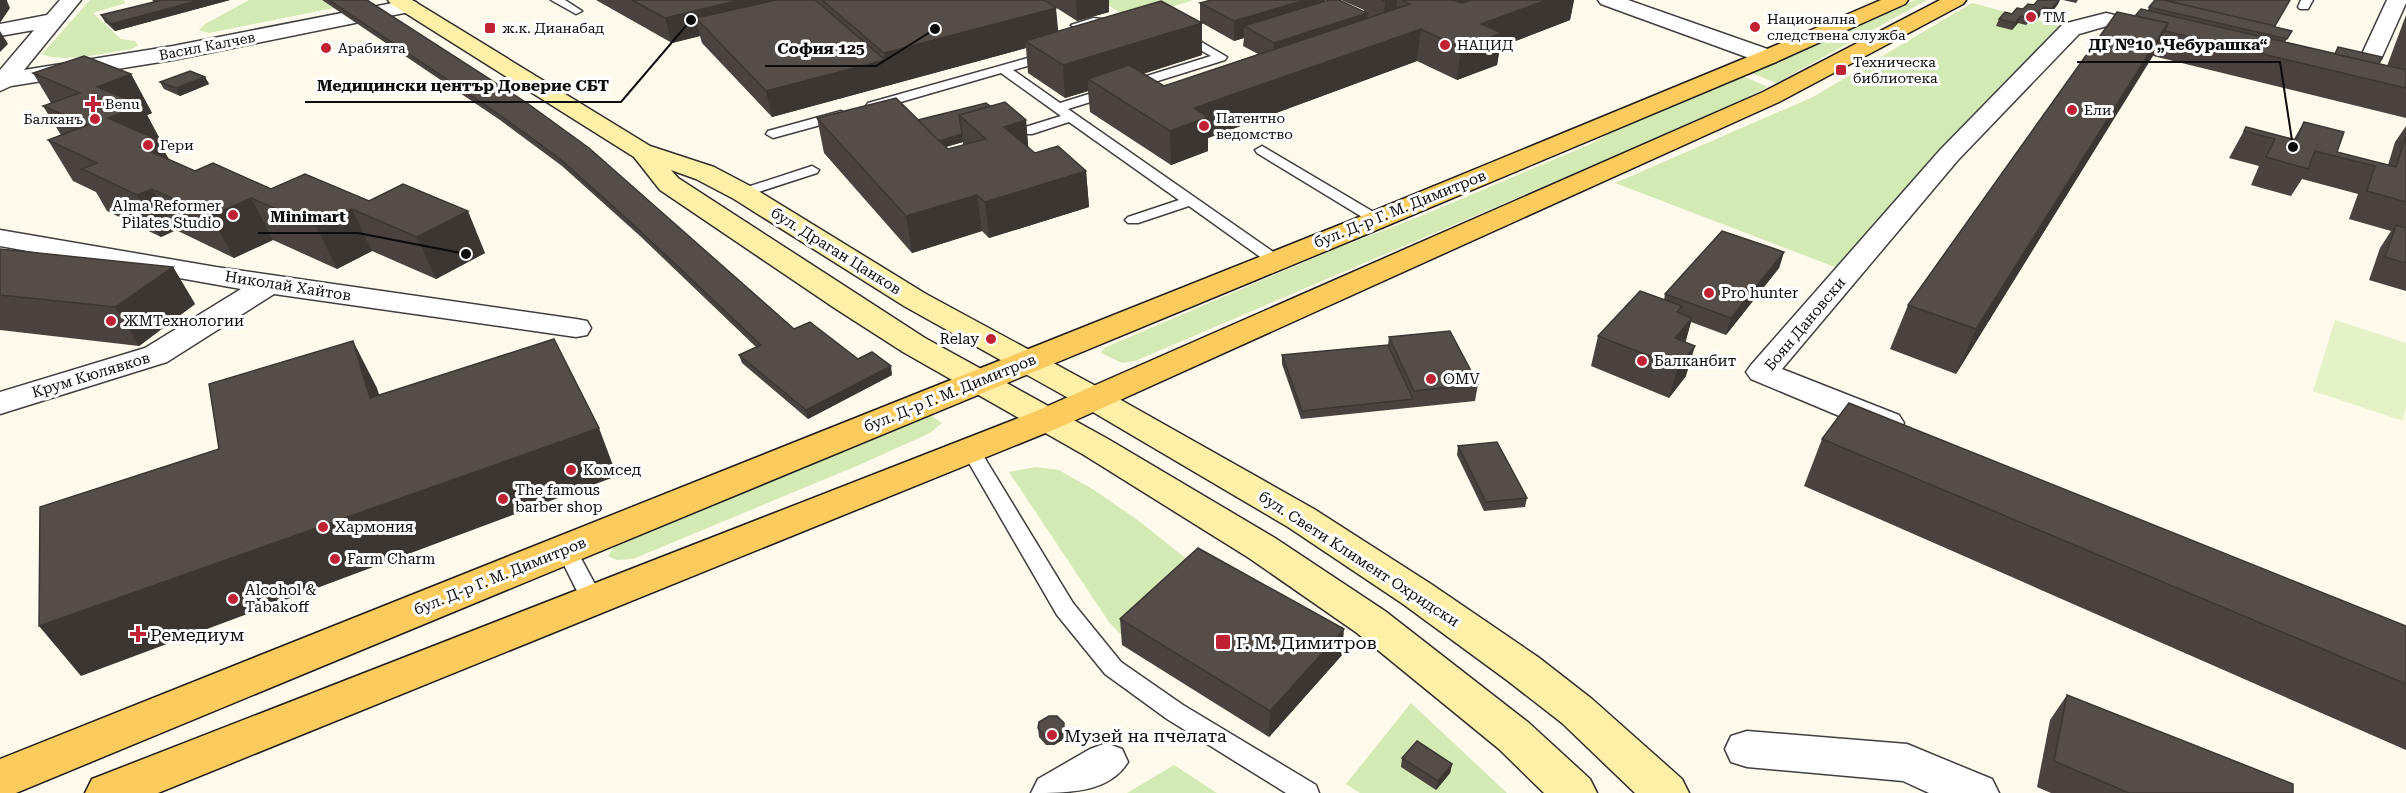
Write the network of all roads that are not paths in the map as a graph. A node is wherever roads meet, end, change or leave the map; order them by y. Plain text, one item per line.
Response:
1 (71, 0) edge
2 (557, 0) edge
3 (1898, 0) edge
4 (1956, 0) edge
5 (2397, 0) edge
6 (1613, 1) edge
7 (404, 3) edge
8 (2113, 10) edge
9 (576, 11) dead end
10 (54, 20) junction
11 (1077, 25) edge
12 (1121, 28) edge
13 (0, 30) edge
14 (1174, 30) edge
15 (2174, 36) edge
16 (1064, 52) edge
17 (2373, 54) edge
18 (1768, 57) junction
19 (1003, 69) junction
20 (2, 82) edge
21 (1058, 108) junction
22 (1071, 117) junction
23 (1027, 131) dead end
24 (773, 134) dead end
25 (1262, 150) dead end
26 (642, 151) junction
27 (812, 170) dead end
28 (743, 193) junction
29 (1190, 201) junction
30 (1132, 220) dead end
31 (1377, 220) junction
32 (0, 238) edge
33 (1276, 261) junction
34 (270, 284) junction
35 (576, 328) dead end
36 (1026, 362) junction
37 (978, 381) junction
38 (1093, 398) junction
39 (0, 403) edge
40 (1046, 420) junction
41 (1918, 435) edge
42 (971, 451) junction
43 (566, 549) junction
44 (593, 602) junction
45 (1747, 749) dead end
46 (1106, 762) dead end
47 (0, 779) edge
48 (108, 793) edge
49 (1054, 793) edge
50 (1307, 793) edge
51 (1574, 793) edge
52 (1666, 793) edge
53 (1976, 793) edge

1 - 10 street
2 - 9 lane
3 - 18 main road, бул. Д-р Г. М. Димитров
4 - 38 main road
5 - 17 street
6 - 18 street
7 - 20 street, Васил Калчев
7 - 26 main road, бул. Драган Цанков
8 - 15 street, Боян Дановски
8 - 41 street, Боян Дановски
10 - 13 street
10 - 20 street
11 - 12 lane
14 - 21 lane
16 - 19 lane
18 - 31 main road, бул. Д-р Г. М. Димитров
19 - 21 lane
19 - 24 lane
21 - 22 lane
22 - 23 lane
22 - 29 lane
25 - 31 lane
26 - 28 main road, бул. Драган Цанков
26 - 37 main road, бул. Драган Цанков
27 - 28 lane
28 - 36 main road, бул. Драган Цанков
29 - 30 lane
29 - 33 lane
31 - 33 main road, бул. Д-р Г. М. Димитров
32 - 34 street, Николай Хайтов
33 - 36 main road, бул. Д-р Г. М. Димитров
34 - 35 street, Николай Хайтов
34 - 39 street, Крум Кюлявков
36 - 37 main road, бул. Д-р Г. М. Димитров
36 - 38 main road, бул. Свети Климент Охридски
37 - 40 main road
37 - 43 main road, бул. Д-р Г. М. Димитров
38 - 40 main road
38 - 52 main road, бул. Свети Климент Охридски
40 - 42 main road
40 - 51 main road
42 - 44 main road
42 - 50 lane
43 - 44 lane
43 - 47 main road, бул. Д-р Г. М. Димитров
44 - 48 main road
45 - 53 street
46 - 49 street

